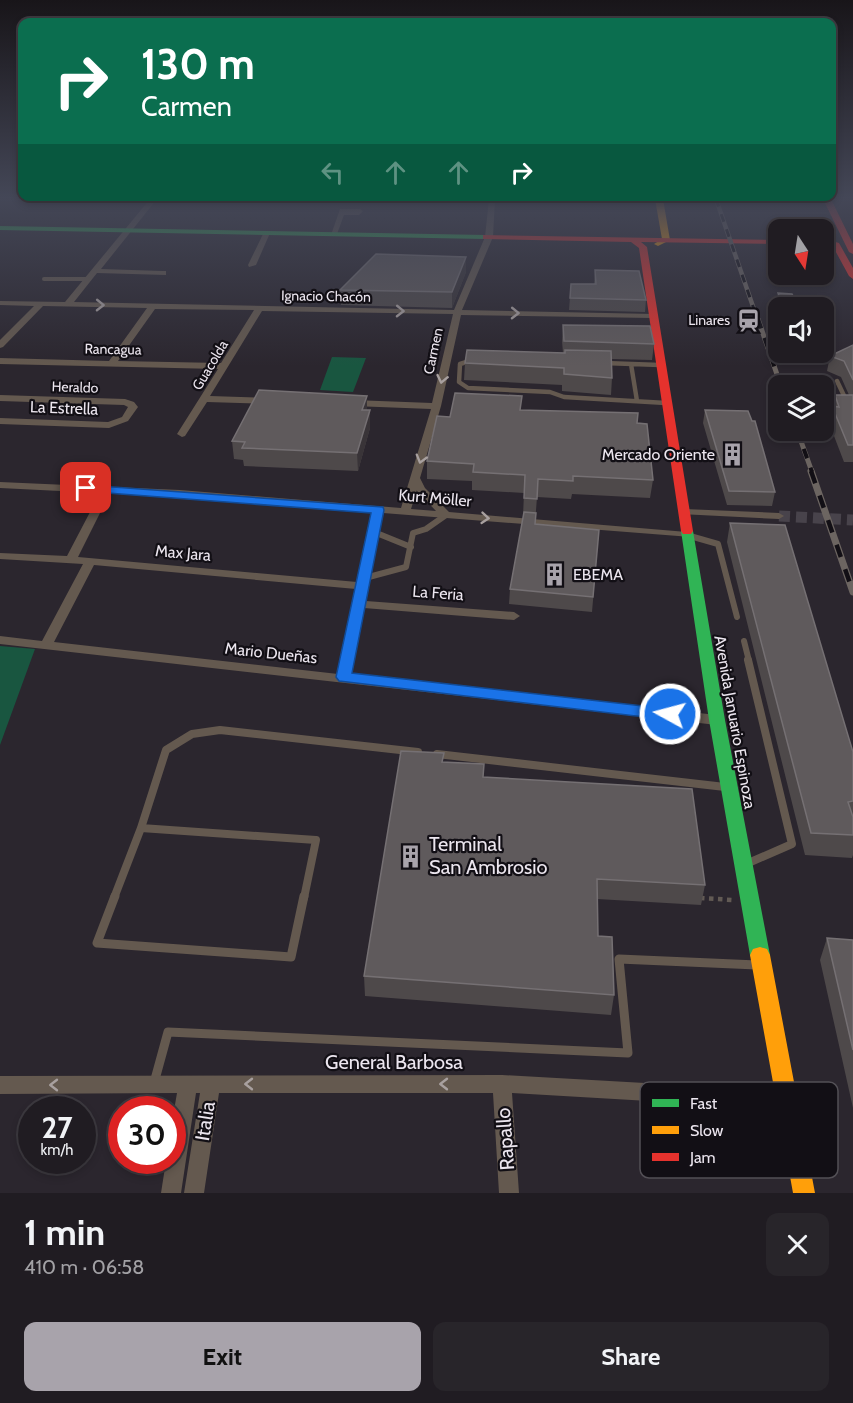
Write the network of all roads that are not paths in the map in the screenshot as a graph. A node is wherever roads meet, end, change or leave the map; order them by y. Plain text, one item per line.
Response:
1 (109, 255) edge
2 (256, 255) edge
3 (481, 255) edge
4 (644, 255) edge
5 (846, 255) edge
6 (252, 265) dead end
7 (96, 271) junction
8 (163, 273) dead end
9 (853, 276) edge
10 (44, 279) dead end
11 (89, 279) junction
12 (0, 303) edge
13 (41, 304) junction
14 (68, 304) junction
15 (153, 306) junction
16 (260, 308) junction
17 (457, 312) junction
18 (652, 315) junction
19 (0, 345) edge
20 (0, 361) edge
21 (484, 361) edge
22 (113, 362) junction
23 (598, 363) edge
24 (632, 364) junction
25 (660, 365) junction
26 (225, 366) junction
27 (837, 381) dead end
28 (0, 398) edge
29 (205, 399) junction
30 (286, 401) edge
31 (637, 401) junction
32 (666, 402) junction
33 (344, 403) edge
34 (436, 406) junction
35 (853, 408) edge
36 (125, 419) joint
37 (0, 421) edge
38 (182, 434) dead end
39 (415, 478) junction
40 (0, 485) edge
41 (107, 489) junction
42 (378, 510) junction
43 (405, 512) junction
44 (684, 512) junction
45 (446, 515) junction
46 (779, 516) tunnel mouth
47 (374, 532) junction
48 (687, 535) junction
49 (411, 547) junction
50 (0, 556) edge
51 (71, 560) junction
52 (90, 561) junction
53 (363, 582) junction
54 (359, 604) junction
55 (514, 616) dead end
56 (737, 617) dead end
57 (0, 639) edge
58 (744, 641) dead end
59 (47, 644) junction
60 (344, 677) junction
61 (717, 720) junction
62 (729, 787) junction
63 (141, 828) junction
64 (742, 865) junction
65 (762, 965) junction
66 (784, 1082) edge
67 (154, 1084) junction
68 (188, 1084) junction
69 (211, 1084) junction
70 (502, 1084) junction
71 (0, 1085) edge
72 (640, 1092) edge
73 (801, 1178) edge
74 (171, 1193) edge
75 (194, 1193) edge
76 (509, 1193) edge
77 (804, 1193) edge

1 - 7 street
2 - 6 street
3 - 17 street, Carmen
4 - 18 main road, Avenida Januario Espinoza
5 - 9 main road
7 - 8 street
7 - 11 street
10 - 11 lane
11 - 14 street
12 - 13 street, Ignacio Chacón
13 - 14 street, Ignacio Chacón
13 - 19 street
14 -> 15 street, Ignacio Chacón
15 - 16 street, Ignacio Chacón
15 - 22 street
16 -> 17 street, Ignacio Chacón
16 - 26 street, Guacolda
17 -> 18 street, Ignacio Chacón
17 -> 34 street, Carmen
18 - 25 main road, Avenida Januario Espinoza
20 - 22 street, Rancagua
21 - 31 lane
22 - 26 street, Rancagua
23 - 24 lane
24 - 25 lane
24 - 31 lane
25 - 32 main road, Avenida Januario Espinoza
26 - 29 street, Guacolda
27 - 35 lane
28 - 36 street, Heraldo
29 - 30 street
29 - 38 street, Guacolda
31 - 32 lane
32 - 44 main road, Avenida Januario Espinoza
33 - 34 street
34 -> 39 street, Carmen
36 - 37 street, La Estrella
39 - 43 street, Carmen
39 - 45 street
40 - 41 street, Kurt Möller
41 - 42 street, Kurt Möller
41 - 51 street
42 - 43 street, Kurt Möller
42 - 47 street
43 - 45 street, Kurt Möller
44 - 46 street
44 - 48 main road, Avenida Januario Espinoza
45 -> 48 street, Kurt Möller
45 - 49 lane
47 - 49 lane
47 - 53 street
48 - 56 lane
48 - 61 main road, Avenida Januario Espinoza
49 - 53 lane
50 - 51 street, Max Jara
51 - 52 street, Max Jara
52 - 53 street, Max Jara
52 - 59 street
53 - 54 street
54 - 55 street, La Feria
54 - 60 street
57 - 59 street, Mario Dueñas
58 - 64 lane
59 - 60 street, Mario Dueñas
60 - 61 street, Mario Dueñas
61 - 62 main road, Avenida Januario Espinoza
62 - 63 lane
62 - 64 main road, Avenida Januario Espinoza
63 - 63 lane
64 - 65 main road, Avenida Januario Espinoza
65 - 66 main road, Avenida Januario Espinoza
65 - 67 lane
67 - 68 street, General Barbosa
67 -> 71 street, General Barbosa
68 - 69 street, General Barbosa
68 - 74 street, Italia
70 -> 69 street, General Barbosa
69 - 75 street, Italia
70 - 72 street, General Barbosa
70 - 76 street, Rapallo
73 - 77 main road, Avenida Januario Espinoza

